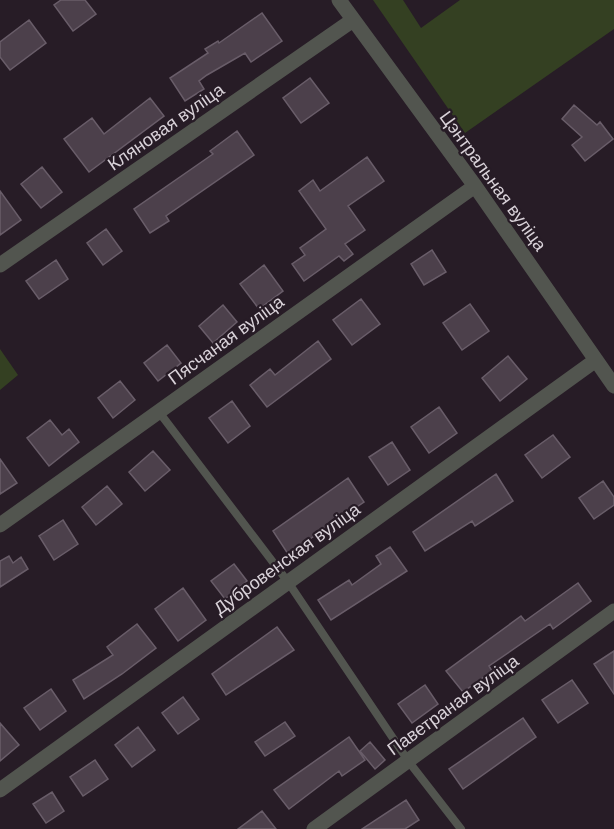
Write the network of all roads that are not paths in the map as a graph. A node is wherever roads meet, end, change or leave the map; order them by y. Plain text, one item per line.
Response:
1 (339, 0) edge
2 (353, 20) junction
3 (475, 186) junction
4 (0, 265) edge
5 (596, 360) junction
6 (614, 386) edge
7 (159, 412) junction
8 (0, 525) edge
9 (288, 582) junction
10 (614, 611) edge
11 (409, 762) junction
12 (0, 790) edge
13 (314, 829) edge
14 (461, 829) edge

1 - 2 street, Цэнтральная вуліца
2 - 3 street, Цэнтральная вуліца
2 - 4 street, Кляновая вуліца
3 - 5 street, Цэнтральная вуліца
3 - 7 street, Пясчаная вуліца
5 - 6 street, Цэнтральная вуліца
5 - 9 street, Дубровенская вуліца
7 - 8 street, Пясчаная вуліца
7 - 9 lane
9 - 11 lane
9 - 12 street, Дубровенская вуліца
10 - 11 street, Паветраная вуліца
11 - 13 street, Паветраная вуліца
11 - 14 lane

